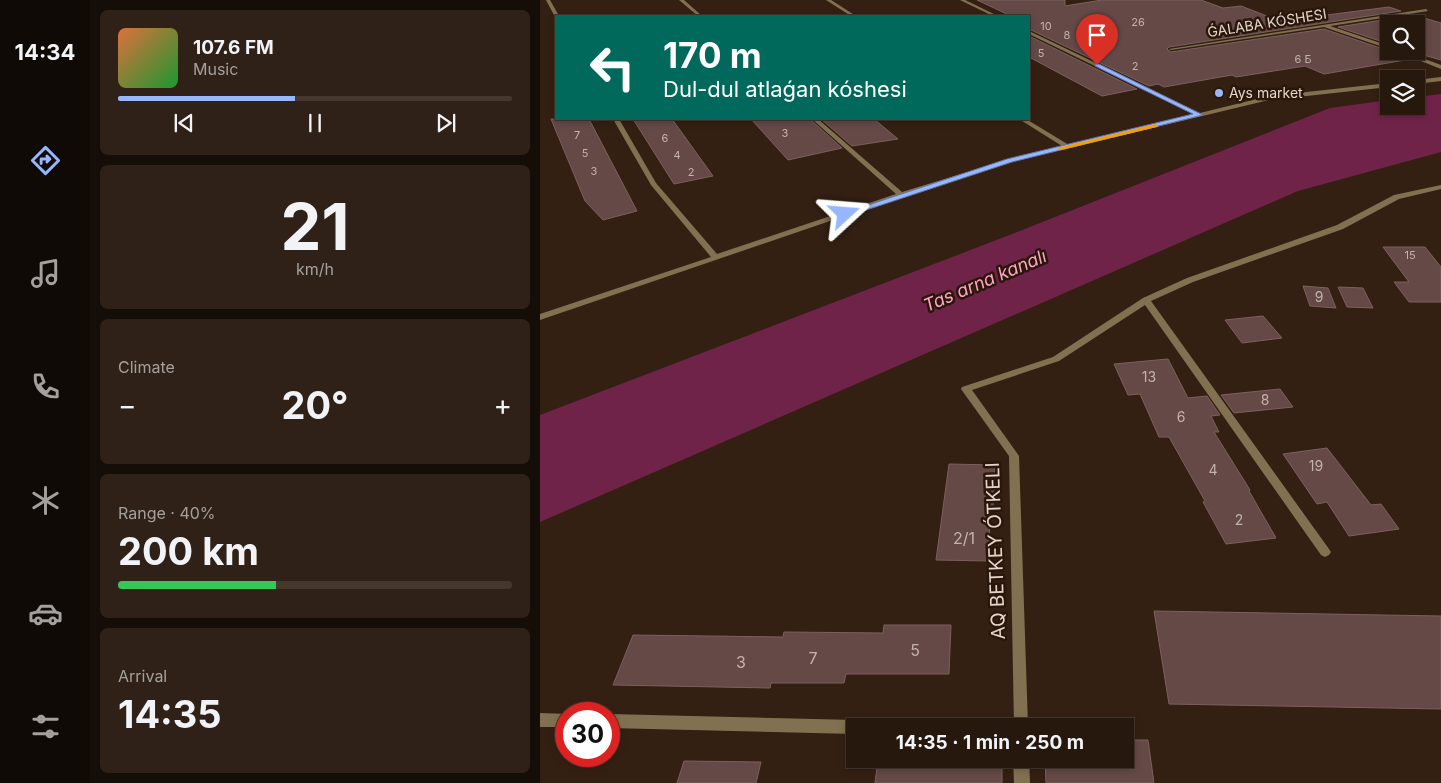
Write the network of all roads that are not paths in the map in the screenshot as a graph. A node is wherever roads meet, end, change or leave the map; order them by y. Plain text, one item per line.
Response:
1 (548, 0) edge
2 (681, 0) edge
3 (828, 0) edge
4 (962, 0) edge
5 (1426, 10) dead end
6 (556, 15) edge
7 (699, 15) edge
8 (852, 15) edge
9 (994, 15) edge
10 (1325, 26) junction
11 (1030, 32) edge
12 (1380, 45) edge
13 (1170, 49) dead end
14 (1424, 60) edge
15 (1441, 66) edge
16 (1441, 79) edge
17 (1425, 81) edge
18 (1380, 86) edge
19 (1200, 115) junction
20 (617, 120) edge
21 (816, 120) edge
22 (1024, 120) edge
23 (1068, 147) junction
24 (1441, 187) edge
25 (901, 195) junction
26 (716, 258) junction
27 (1146, 300) junction
28 (540, 317) edge
29 (1325, 552) dead end
30 (1021, 718) edge
31 (540, 720) edge
32 (555, 720) edge
33 (620, 721) edge
34 (846, 727) edge
35 (1021, 768) edge
36 (1022, 783) edge

1 - 6 street
2 - 7 street
3 - 8 street
4 - 9 street
5 - 10 street, ǴALABA KÓSHESI
10 - 12 street
10 - 13 street, ǴALABA KÓSHESI
11 - 19 street
14 - 15 street
16 - 17 street
18 - 19 street
19 - 23 street
20 - 26 street
21 - 25 street
22 - 23 street
23 - 25 street
24 - 27 street
25 - 26 street
26 - 28 street
27 - 29 street
27 - 30 street, AQ BETKEY ÓTKELI
31 - 32 street
33 - 34 street
35 - 36 street

